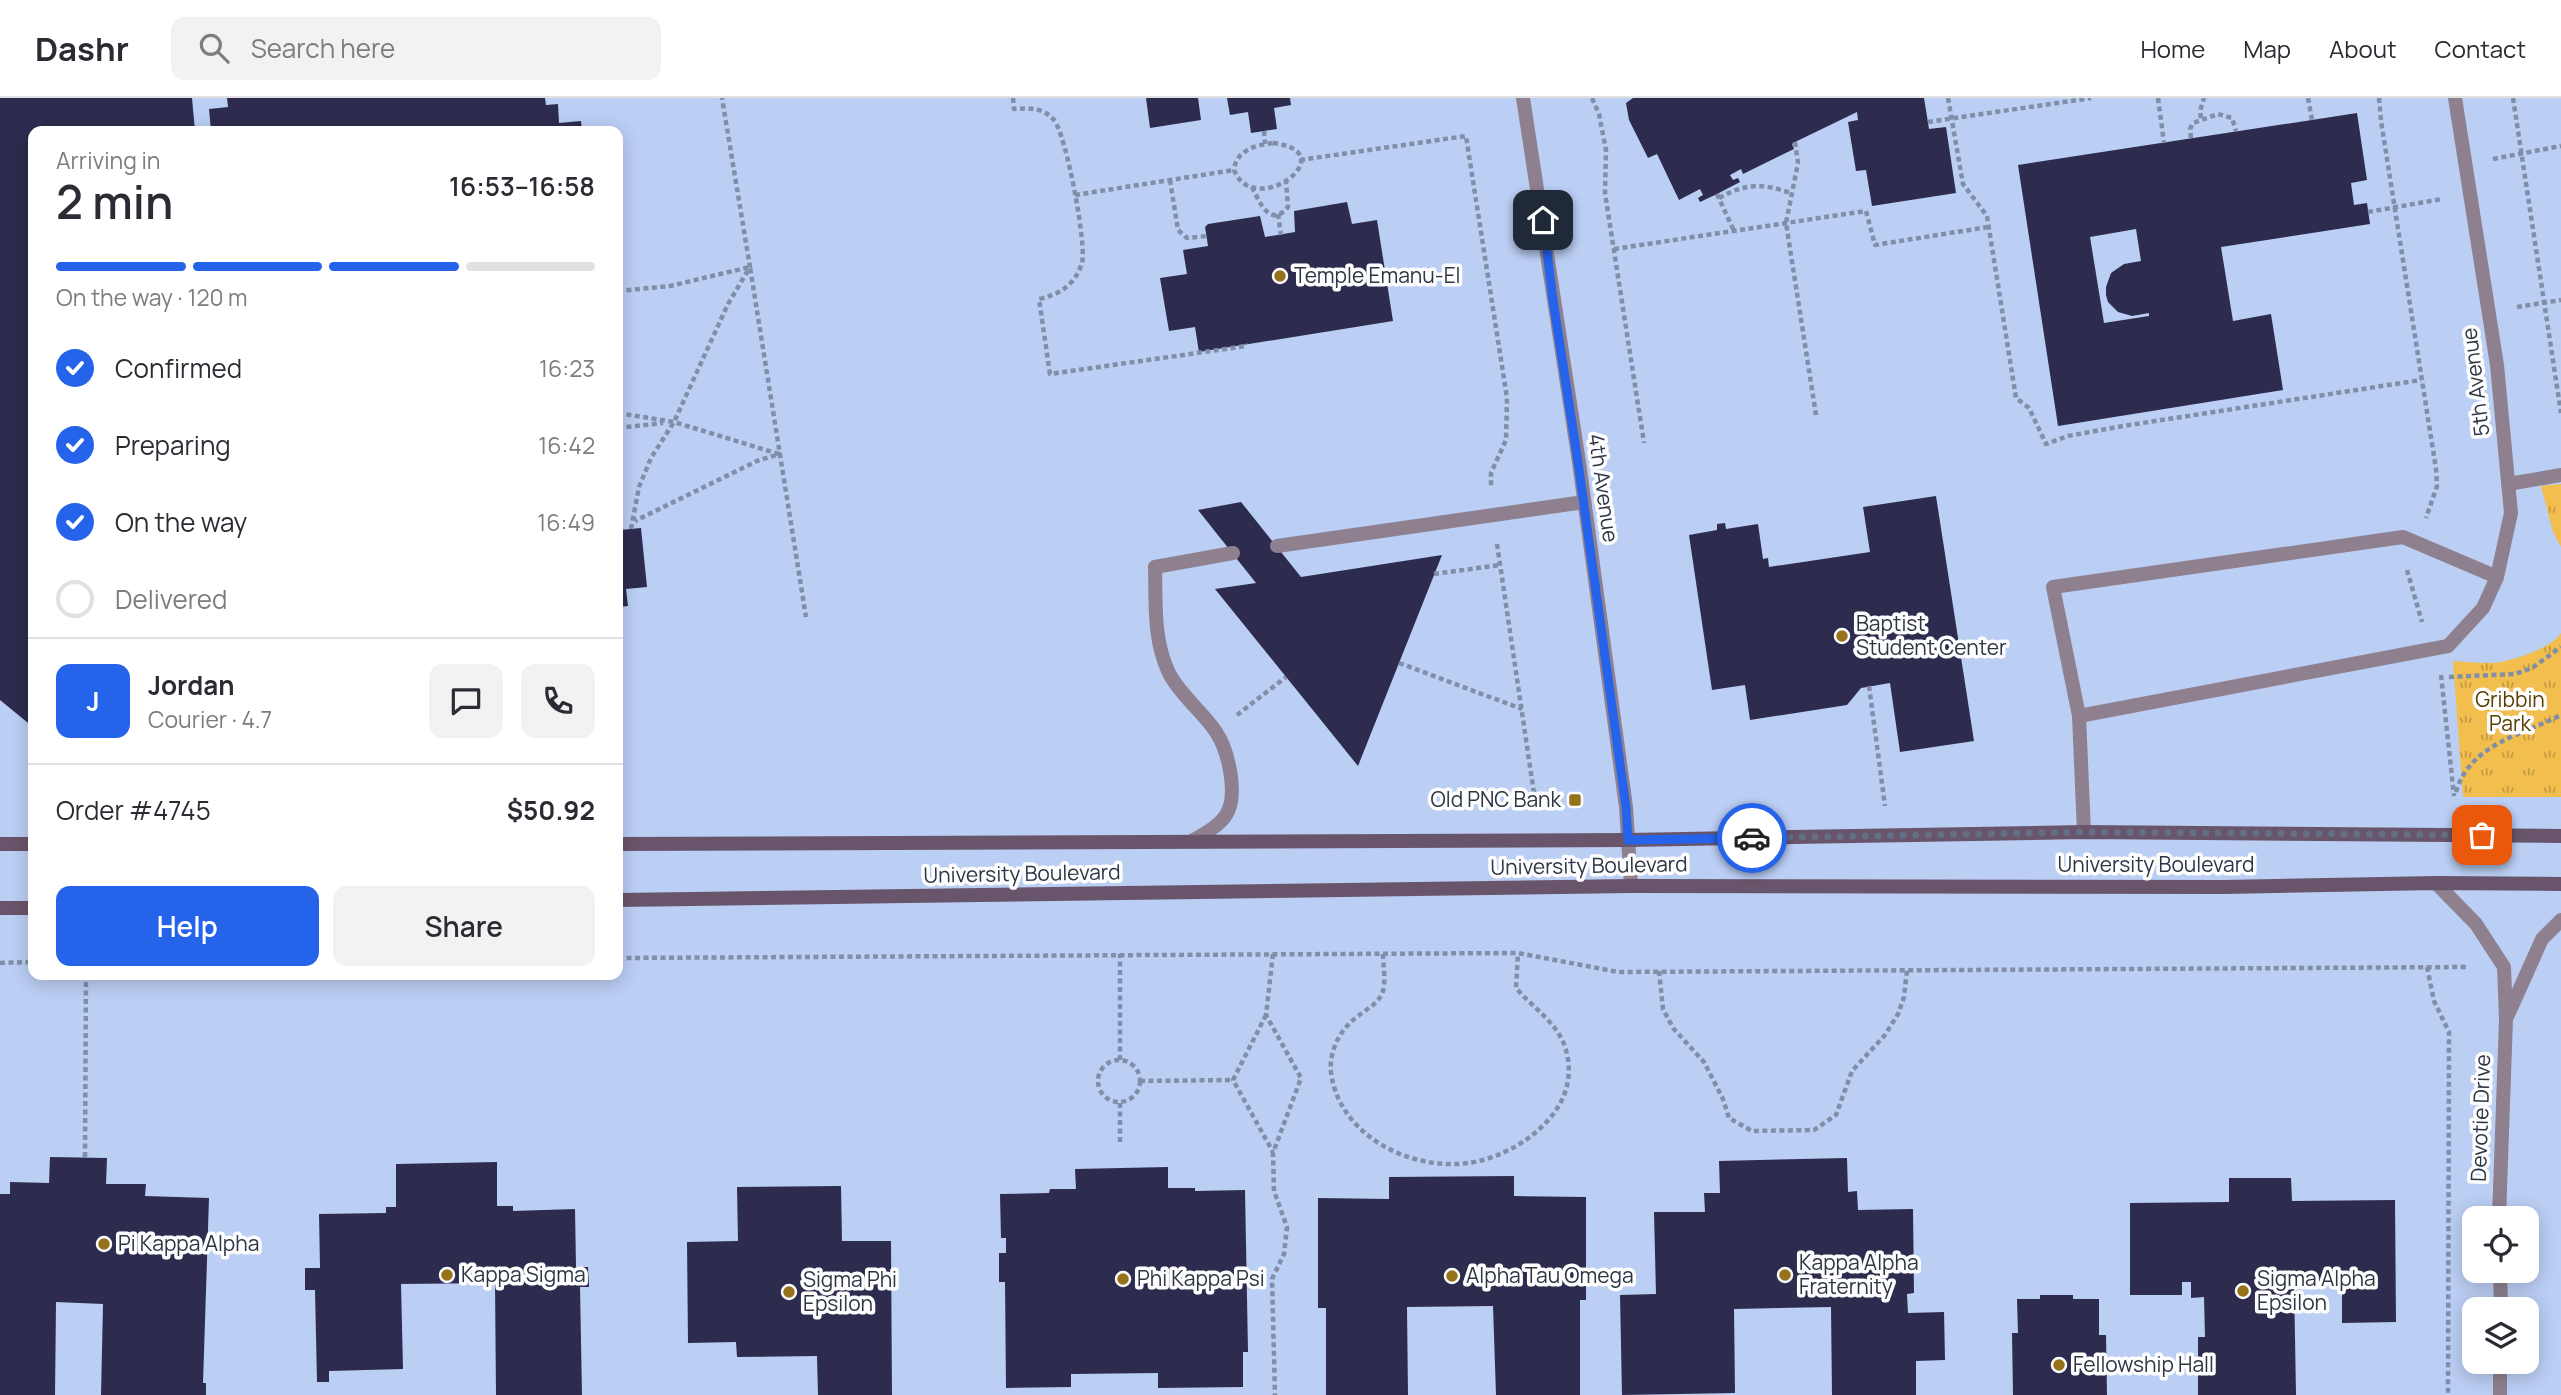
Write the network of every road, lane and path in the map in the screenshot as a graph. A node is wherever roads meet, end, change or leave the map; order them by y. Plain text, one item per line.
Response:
1 (722, 98) edge
2 (1013, 98) edge
3 (1523, 98) edge
4 (1592, 98) edge
5 (1948, 98) edge
6 (2091, 98) edge
7 (2158, 98) edge
8 (2204, 98) edge
9 (2308, 98) edge
10 (2379, 98) edge
11 (2455, 98) edge
12 (2513, 98) edge
13 (1951, 118) junction
14 (2201, 118) junction
15 (2312, 120) dead end
16 (1928, 122) dead end
17 (1264, 131) dead end
18 (2236, 131) dead end
19 (2191, 138) dead end
20 (1795, 142) dead end
21 (2164, 142) dead end
22 (1265, 144) junction
23 (2561, 146) edge
24 (2522, 154) junction
25 (1300, 160) junction
26 (2465, 164) junction
27 (1234, 170) junction
28 (1170, 180) junction
29 (1286, 182) junction
30 (1252, 186) junction
31 (1791, 193) junction
32 (2470, 193) junction
33 (1075, 195) junction
34 (2395, 207) junction
35 (2368, 212) dead end
36 (1278, 214) junction
37 (1786, 223) junction
38 (1988, 227) junction
39 (1734, 231) junction
40 (1281, 234) dead end
41 (1207, 236) dead end
42 (1614, 249) junction
43 (750, 267) junction
44 (623, 291) edge
45 (2561, 300) edge
46 (2544, 302) junction
47 (2489, 311) junction
48 (1245, 344) dead end
49 (2561, 413) edge
50 (623, 414) edge
51 (1816, 415) dead end
52 (674, 422) junction
53 (623, 427) edge
54 (1644, 443) dead end
55 (779, 454) junction
56 (2561, 475) edge
57 (2508, 484) junction
58 (1584, 502) junction
59 (1492, 515) junction
60 (634, 522) junction
61 (631, 529) dead end
62 (1277, 546) dead end
63 (1233, 554) dead end
64 (1500, 565) junction
65 (1434, 575) dead end
66 (2497, 577) junction
67 (806, 617) dead end
68 (2443, 647) junction
69 (2561, 647) edge
70 (1399, 663) dead end
71 (2441, 678) junction
72 (1869, 686) dead end
73 (1522, 709) junction
74 (2561, 715) edge
75 (2079, 716) junction
76 (1536, 807) dead end
77 (1885, 807) dead end
78 (2084, 832) junction
79 (2561, 836) edge
80 (1628, 840) junction
81 (1192, 841) junction
82 (0, 844) edge
83 (28, 844) edge
84 (623, 844) edge
85 (2436, 883) junction
86 (2561, 884) edge
87 (1631, 886) junction
88 (623, 900) edge
89 (0, 908) edge
90 (28, 908) edge
91 (2561, 920) edge
92 (1518, 953) junction
93 (1120, 954) junction
94 (1273, 954) junction
95 (1383, 954) junction
96 (623, 958) edge
97 (28, 962) edge
98 (0, 963) edge
99 (2427, 967) junction
100 (2504, 967) junction
101 (1907, 970) junction
102 (1660, 971) junction
103 (86, 980) edge
104 (1266, 1014) junction
105 (2505, 1020) junction
106 (1120, 1060) junction
107 (1233, 1080) junction
108 (1140, 1081) junction
109 (1120, 1103) junction
110 (1120, 1145) dead end
111 (1273, 1153) junction
112 (85, 1157) dead end
113 (2498, 1206) edge
114 (2500, 1374) edge
115 (1275, 1395) edge
116 (2448, 1395) edge
117 (2500, 1395) edge

1 - 43 path
2 - 33 path
3 - 58 street, 4th Avenue
4 - 42 path
5 - 13 path
6 - 13 path
7 - 21 path
8 - 14 path
9 - 15 path
10 - 34 path
11 - 26 street, 5th Avenue
12 - 24 path
13 - 16 path
13 - 38 path
14 - 18 path
14 - 19 path
17 - 22 path
20 - 31 path
22 - 25 path
22 - 27 path
23 - 24 path
24 - 26 path
24 - 46 path
25 - 29 path
25 - 59 path
26 - 32 street, 5th Avenue
27 - 28 path
27 - 30 path
28 - 33 path
28 - 41 path
29 - 30 path
29 - 36 path
30 - 36 path
31 - 37 path
31 - 39 path
32 - 34 path
32 - 47 street, 5th Avenue
33 - 48 path
34 - 35 path
34 - 38 path
36 - 40 path
37 - 38 path
37 - 39 path
37 - 51 path
39 - 42 path
42 - 54 path
43 - 44 path
43 - 52 path
43 - 55 path
45 - 46 path
46 - 47 path
46 - 49 path
47 - 57 street, 5th Avenue
50 - 52 path
52 - 53 path
52 - 55 path
52 - 60 path
55 - 60 path
55 - 67 path
56 - 57 street
57 - 66 street, 5th Avenue
58 - 59 street
58 - 80 street, 4th Avenue
59 - 62 street
59 - 64 path
60 - 61 path
63 - 81 street
64 - 65 path
64 - 73 path
66 - 68 street, 5th Avenue
66 - 75 street
68 - 71 path
68 - 75 street
69 - 71 path
70 - 73 path
71 - 74 path
72 - 77 path
73 - 76 path
75 - 78 street
78 - 79 main road, University Boulevard
78 - 80 main road, University Boulevard
80 - 81 main road, University Boulevard
80 - 87 street, 4th Avenue
81 - 84 main road, University Boulevard
82 - 83 main road
85 - 86 main road, University Boulevard
85 - 87 main road, University Boulevard
85 - 100 street
87 - 88 main road, University Boulevard
89 - 90 main road
91 - 105 street, Devotie Drive
92 - 95 path
92 - 95 path
92 - 102 path
93 - 94 path
93 - 96 path
93 - 106 path
94 - 95 path
94 - 104 path
97 - 98 path
99 - 100 path
99 - 101 path
99 - 116 path
100 - 105 street, Devotie Drive
101 - 102 path
101 - 102 path
103 - 112 path
104 - 107 path
104 - 111 path
105 - 113 street, Devotie Drive
106 - 108 path
106 - 109 path
107 - 108 path
107 - 111 path
108 - 109 path
109 - 110 path
111 - 115 path
114 - 117 street

